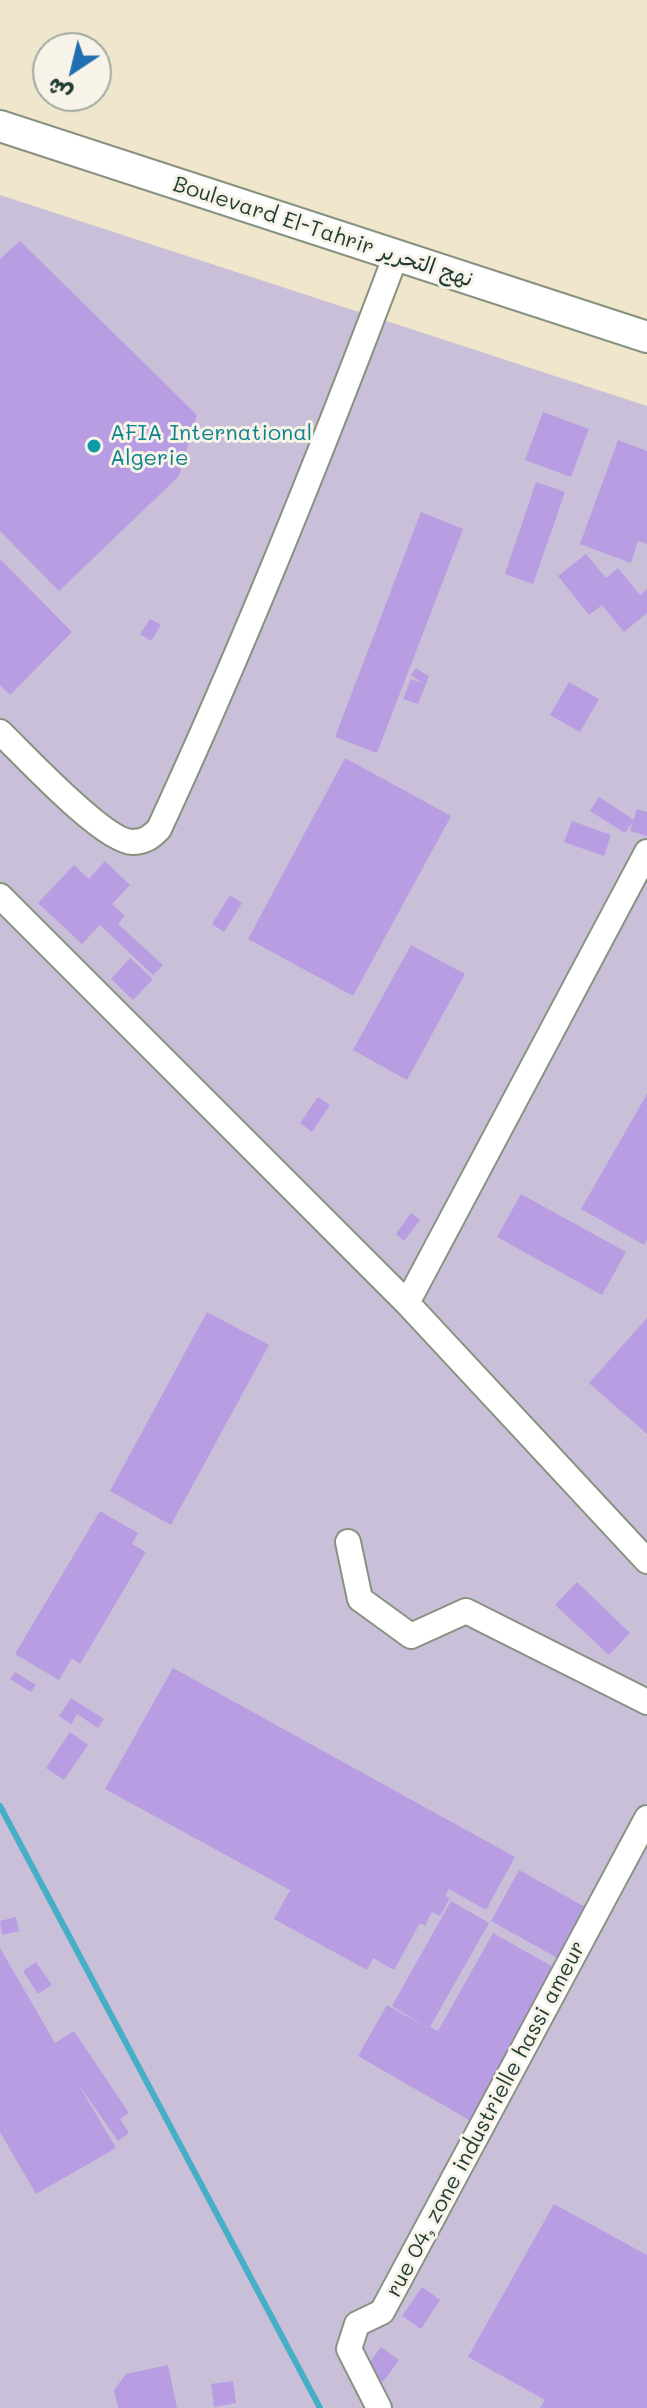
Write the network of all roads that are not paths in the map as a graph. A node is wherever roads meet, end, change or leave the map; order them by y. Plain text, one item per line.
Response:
1 (0, 126) edge
2 (396, 255) junction
3 (647, 337) edge
4 (0, 732) edge
5 (647, 852) edge
6 (0, 896) edge
7 (407, 1303) junction
8 (348, 1542) dead end
9 (647, 1561) edge
10 (647, 1702) edge
11 (647, 1818) edge
12 (379, 2408) edge

1 - 2 main road, Boulevard El-Tahrir نهج التحرير
2 - 3 main road, Boulevard El-Tahrir نهج التحرير
2 - 4 street
5 - 7 street
6 - 7 street
7 - 9 street
8 - 10 street
11 - 12 street, rue 04, zone industrielle hassi ameur

